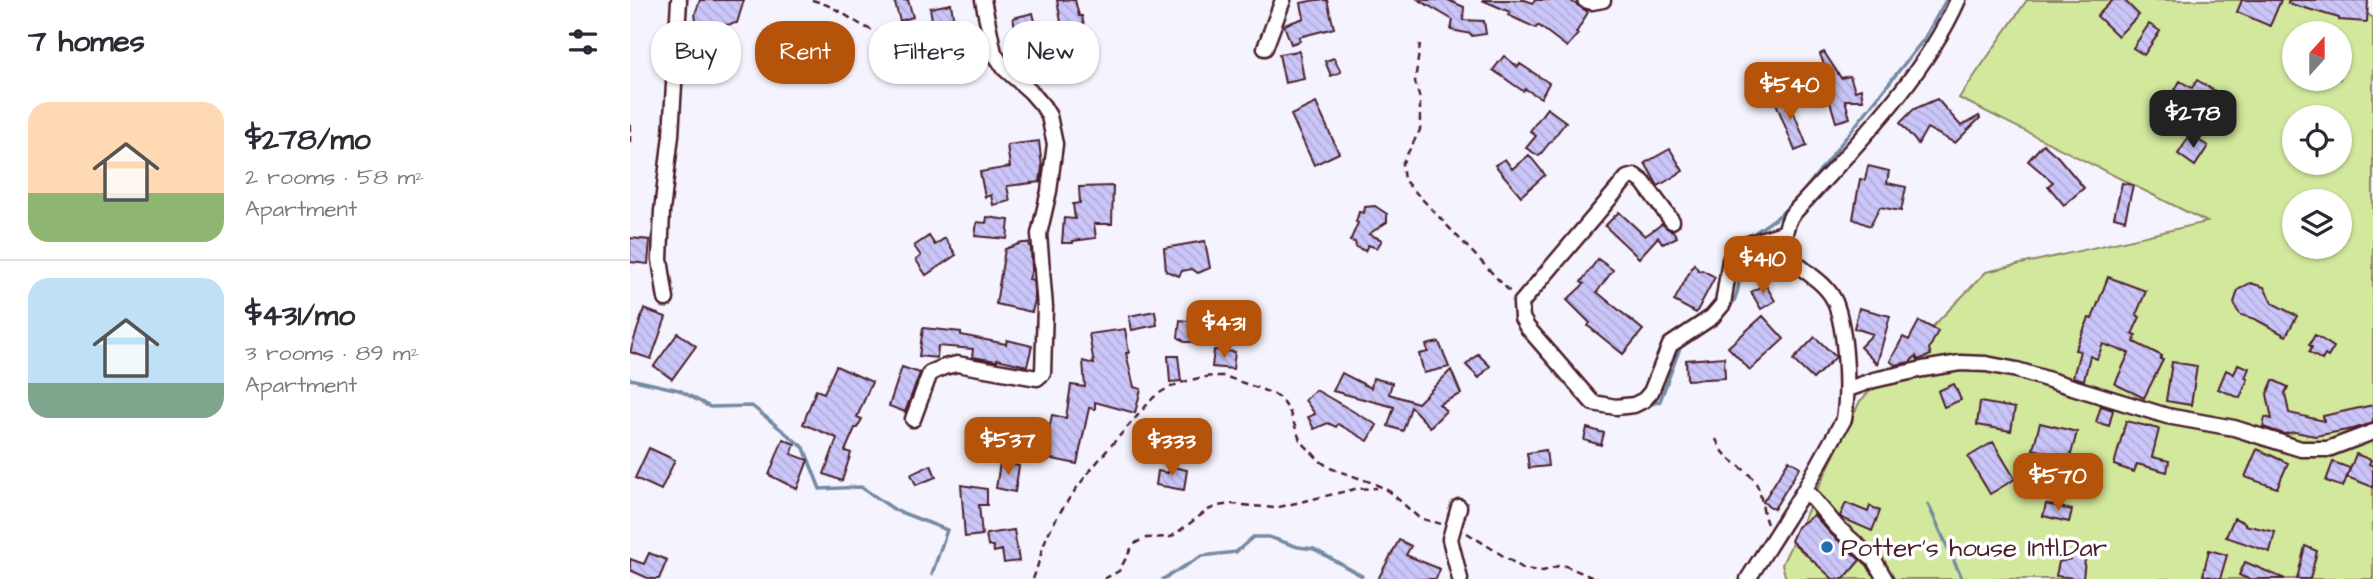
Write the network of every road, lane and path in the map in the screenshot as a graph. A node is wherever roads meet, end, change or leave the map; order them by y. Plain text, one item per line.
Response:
1 (679, 0) edge
2 (812, 0) edge
3 (983, 0) edge
4 (1283, 0) edge
5 (1585, 0) edge
6 (1604, 0) edge
7 (1958, 0) edge
8 (987, 21) edge
9 (869, 28) edge
10 (989, 35) edge
11 (1420, 44) dead end
12 (1265, 48) dead end
13 (630, 124) edge
14 (630, 146) edge
15 (1672, 221) dead end
16 (1783, 233) junction
17 (666, 299) dead end
18 (1521, 303) junction
19 (1848, 389) junction
20 (914, 419) dead end
21 (2373, 432) edge
22 (1716, 439) dead end
23 (1380, 487) junction
24 (1805, 489) junction
25 (1459, 507) dead end
26 (1453, 526) junction
27 (1773, 537) junction
28 (1593, 578) edge
29 (1034, 579) edge
30 (1104, 579) edge
31 (1460, 579) edge
32 (1748, 579) edge
33 (1885, 579) edge

1 - 17 street
2 - 9 path
3 - 8 street
4 - 12 street
5 - 6 street
7 - 16 street
10 - 20 street
11 - 18 path
13 - 14 path
15 - 18 street
16 - 18 street
16 - 19 street
19 - 21 street
19 - 24 street
22 - 27 path
23 - 26 path
23 - 29 path
23 - 30 path
24 - 27 street
24 - 33 street
25 - 26 street
26 - 28 path
26 - 31 street
27 - 32 street

